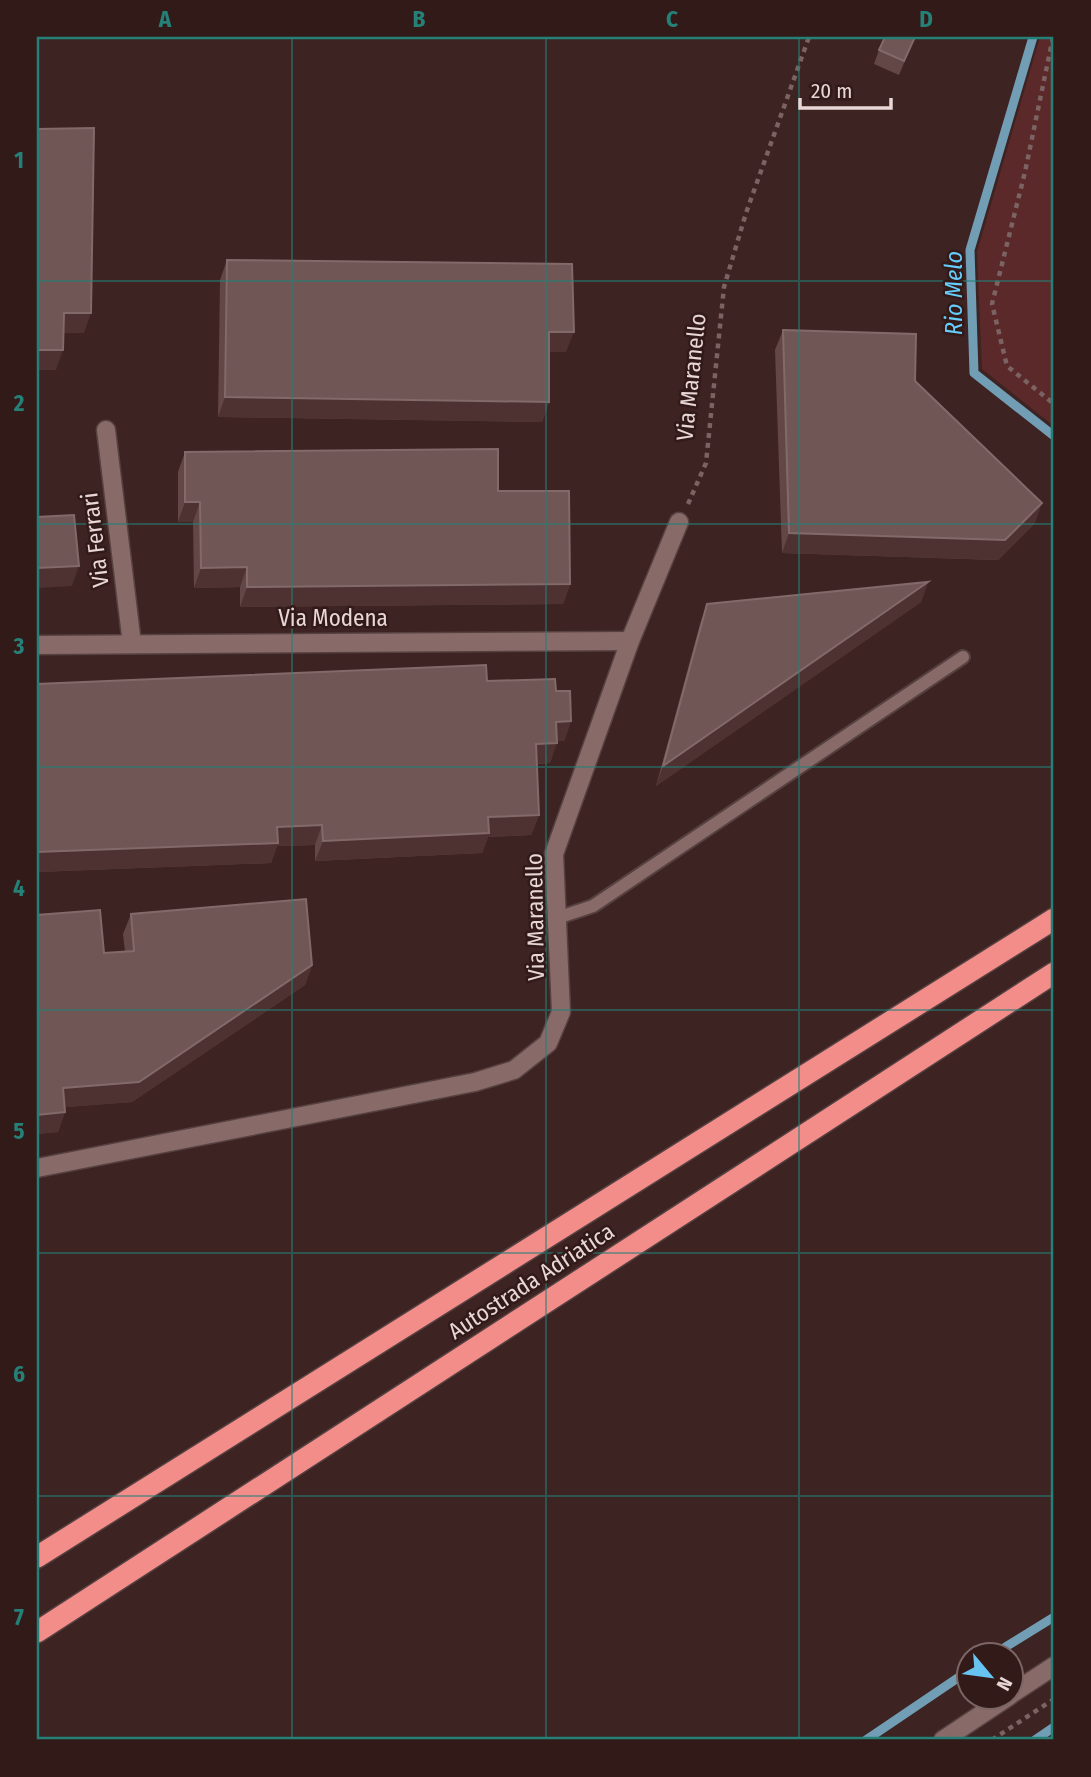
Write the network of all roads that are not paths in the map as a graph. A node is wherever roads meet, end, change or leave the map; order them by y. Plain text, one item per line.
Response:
1 (106, 430) dead end
2 (680, 522) road end
3 (630, 641) junction
4 (132, 644) junction
5 (37, 645) edge
6 (963, 657) dead end
7 (557, 918) junction
8 (1054, 919) edge
9 (1054, 974) edge
10 (37, 1168) edge
11 (37, 1557) edge
12 (37, 1632) edge
13 (1054, 1666) edge
14 (1024, 1686) edge
15 (988, 1710) edge
16 (943, 1740) edge

1 - 4 street, Via Ferrari
2 - 3 street, Via Maranello
3 - 4 street, Via Modena
3 - 7 street, Via Maranello
4 - 5 street, Via Modena
6 - 7 lane
7 - 10 street, Via Maranello
8 - 11 highway, Autostrada Adriatica
9 - 12 highway, Autostrada Adriatica
13 - 14 street
15 - 16 street

